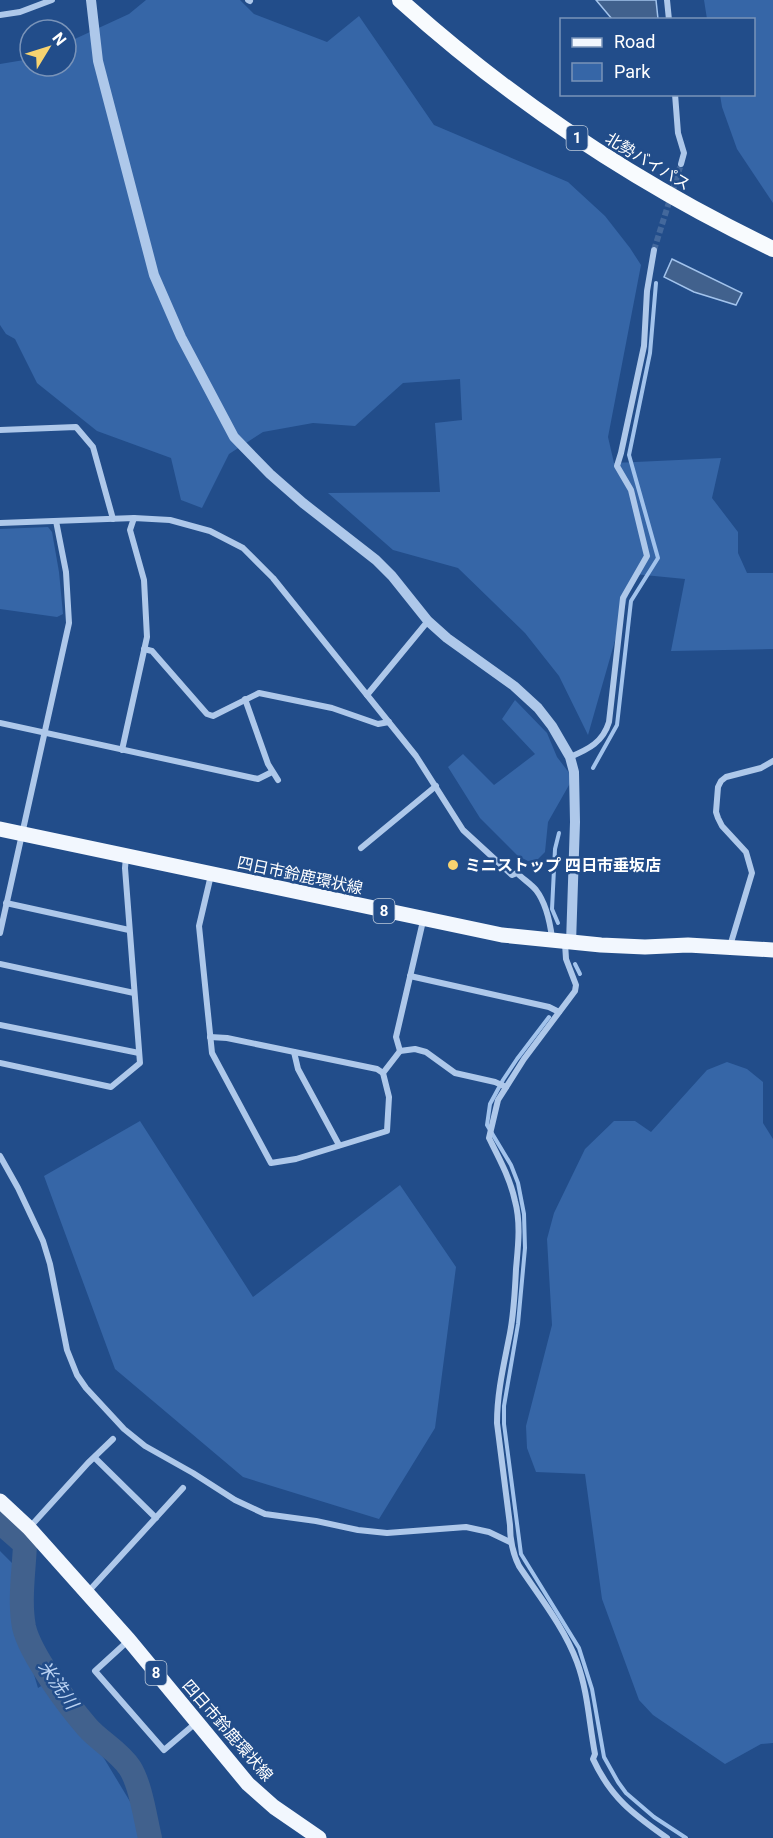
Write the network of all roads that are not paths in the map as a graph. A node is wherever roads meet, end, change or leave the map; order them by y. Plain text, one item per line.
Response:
1 (52, 0) edge
2 (91, 0) edge
3 (400, 0) edge
4 (667, 0) edge
5 (0, 15) edge
6 (669, 18) edge
7 (675, 96) edge
8 (681, 164) tunnel mouth
9 (773, 249) edge
10 (654, 250) tunnel mouth
11 (0, 430) edge
12 (134, 518) junction
13 (113, 519) junction
14 (56, 521) junction
15 (0, 523) edge
16 (428, 621) junction
17 (144, 649) junction
18 (367, 695) junction
19 (245, 699) junction
20 (389, 722) junction
21 (0, 723) edge
22 (44, 732) junction
23 (122, 750) junction
24 (570, 757) junction
25 (773, 761) edge
26 (272, 772) junction
27 (278, 780) dead end
28 (436, 786) junction
29 (0, 829) edge
30 (22, 834) junction
31 (361, 848) dead end
32 (127, 856) junction
33 (211, 874) junction
34 (6, 903) junction
35 (424, 920) junction
36 (129, 930) junction
37 (0, 933) edge
38 (563, 942) junction
39 (730, 947) junction
40 (773, 950) edge
41 (0, 964) edge
42 (410, 976) junction
43 (134, 993) junction
44 (559, 1012) junction
45 (0, 1025) edge
46 (210, 1037) junction
47 (400, 1050) junction
48 (294, 1052) junction
49 (139, 1053) junction
50 (0, 1063) edge
51 (383, 1073) junction
52 (505, 1087) junction
53 (339, 1145) junction
54 (0, 1156) edge
55 (113, 1439) dead end
56 (95, 1458) junction
57 (183, 1488) dead end
58 (0, 1501) edge
59 (156, 1518) junction
60 (29, 1528) junction
61 (510, 1542) junction
62 (86, 1593) junction
63 (129, 1640) junction
64 (197, 1722) junction
65 (319, 1838) edge
66 (667, 1838) edge

1 - 5 street
2 - 16 street
3 - 9 highway, 北勢バイパス / 1
4 - 6 street
7 - 8 street
10 - 24 street
11 - 13 street
12 - 13 street
12 - 17 street
12 - 18 street
13 - 14 street
14 - 15 street
14 - 22 street
16 - 18 street
16 - 24 street
17 - 19 street
17 - 23 street
18 - 20 street
19 - 20 street
19 - 26 street
20 - 28 street
21 - 22 street
22 - 23 street
22 - 30 street
23 - 26 street
24 - 38 street
25 - 39 street
26 - 27 street
28 - 31 street
28 - 38 street
29 - 30 main road, 四日市鈴鹿環状線 / 8
30 - 32 main road, 四日市鈴鹿環状線 / 8
30 - 34 street
32 - 33 main road, 四日市鈴鹿環状線 / 8
32 - 36 street
33 - 35 main road, 四日市鈴鹿環状線 / 8
33 - 46 street
34 - 36 street
34 - 37 street
35 - 38 main road, 四日市鈴鹿環状線 / 8
35 - 42 street
36 - 43 street
38 - 39 main road, 四日市鈴鹿環状線 / 8
38 - 44 street
39 - 40 main road, 四日市鈴鹿環状線 / 8
41 - 43 street
42 - 44 street
42 - 47 street
43 - 49 street
44 - 52 street
45 - 49 street
46 - 48 street
46 - 53 street
47 - 51 street
47 - 52 street
48 - 51 street
48 - 53 street
49 - 50 street
51 - 53 street
52 - 61 street
54 - 61 street
55 - 56 street
56 - 59 street
56 - 60 street
57 - 59 street
58 - 60 main road, 四日市鈴鹿環状線 / 8
59 - 62 street
60 - 62 main road, 四日市鈴鹿環状線 / 8
61 - 66 street
62 - 63 main road, 四日市鈴鹿環状線 / 8
63 - 64 main road, 四日市鈴鹿環状線 / 8
63 - 64 street
64 - 65 main road, 四日市鈴鹿環状線 / 8

